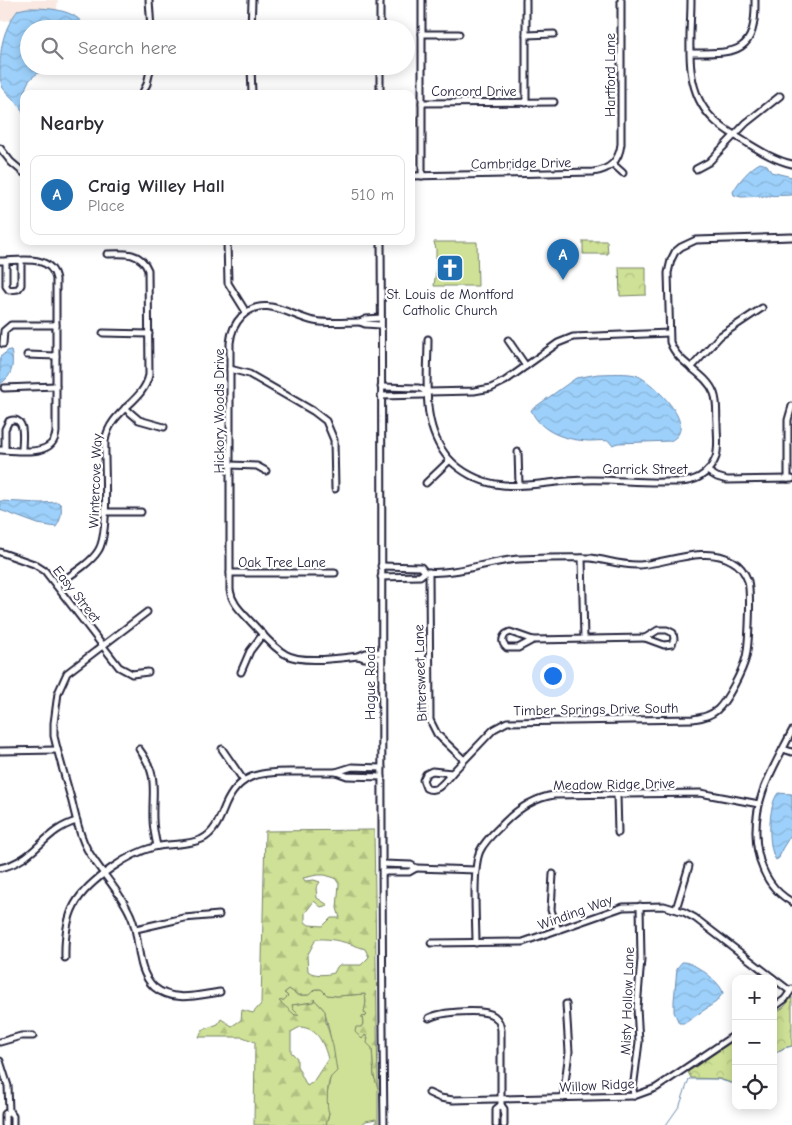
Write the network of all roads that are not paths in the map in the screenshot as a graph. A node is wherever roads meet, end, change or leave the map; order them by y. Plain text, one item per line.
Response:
1 (149, 0) edge
2 (252, 0) edge
3 (380, 0) edge
4 (422, 0) edge
5 (526, 0) edge
6 (621, 0) edge
7 (691, 0) edge
8 (755, 0) edge
9 (150, 20) edge
10 (251, 20) edge
11 (380, 20) edge
12 (422, 34) junction
13 (459, 34) dead end
14 (554, 34) dead end
15 (526, 35) junction
16 (691, 53) junction
17 (149, 75) edge
18 (252, 75) edge
19 (380, 75) edge
20 (144, 90) edge
21 (252, 90) edge
22 (380, 90) edge
23 (780, 96) dead end
24 (554, 102) dead end
25 (422, 103) junction
26 (526, 103) junction
27 (734, 135) junction
28 (0, 148) edge
29 (613, 164) junction
30 (792, 164) edge
31 (696, 169) dead end
32 (20, 170) edge
33 (623, 174) dead end
34 (415, 176) edge
35 (422, 176) junction
36 (792, 237) edge
37 (227, 245) edge
38 (381, 245) edge
39 (107, 254) dead end
40 (3, 261) edge
41 (21, 261) junction
42 (762, 308) dead end
43 (246, 312) junction
44 (380, 318) junction
45 (360, 322) junction
46 (56, 325) junction
47 (380, 325) junction
48 (103, 333) dead end
49 (668, 333) junction
50 (149, 334) junction
51 (428, 339) dead end
52 (508, 340) dead end
53 (3, 344) dead end
54 (27, 356) dead end
55 (56, 356) junction
56 (526, 366) junction
57 (691, 368) junction
58 (230, 369) junction
59 (56, 386) junction
60 (381, 387) junction
61 (4, 388) dead end
62 (428, 392) junction
63 (381, 396) junction
64 (792, 406) edge
65 (125, 408) junction
66 (164, 427) dead end
67 (2, 450) edge
68 (22, 450) junction
69 (518, 452) dead end
70 (450, 460) junction
71 (230, 465) junction
72 (266, 471) dead end
73 (707, 471) junction
74 (790, 479) edge
75 (426, 483) dead end
76 (518, 485) junction
77 (335, 489) dead end
78 (105, 512) junction
79 (141, 512) dead end
80 (0, 552) edge
81 (582, 558) junction
82 (381, 566) junction
83 (427, 572) junction
84 (230, 573) junction
85 (335, 573) dead end
86 (381, 577) junction
87 (56, 585) junction
88 (147, 612) dead end
89 (263, 634) junction
90 (645, 638) junction
91 (584, 639) junction
92 (533, 640) junction
93 (102, 646) junction
94 (381, 655) junction
95 (148, 672) dead end
96 (241, 672) dead end
97 (792, 731) edge
98 (139, 749) dead end
99 (222, 749) dead end
100 (783, 749) junction
101 (57, 750) junction
102 (0, 751) edge
103 (792, 752) edge
104 (464, 760) junction
105 (382, 768) junction
106 (336, 772) junction
107 (452, 773) junction
108 (382, 777) junction
109 (244, 781) junction
110 (617, 795) junction
111 (759, 804) junction
112 (77, 821) junction
113 (618, 833) dead end
114 (157, 846) junction
115 (383, 864) junction
116 (689, 866) dead end
117 (0, 868) edge
118 (416, 868) junction
119 (476, 870) junction
120 (383, 872) junction
121 (103, 874) junction
122 (553, 874) dead end
123 (792, 902) edge
124 (640, 906) junction
125 (676, 909) junction
126 (219, 915) dead end
127 (136, 929) junction
128 (558, 930) junction
129 (431, 943) dead end
130 (476, 943) junction
131 (65, 958) dead end
132 (791, 989) edge
133 (220, 992) dead end
134 (566, 1004) dead end
135 (777, 1005) edge
136 (429, 1018) dead end
137 (33, 1036) dead end
138 (732, 1037) edge
139 (0, 1042) edge
140 (0, 1061) edge
141 (428, 1092) dead end
142 (634, 1096) junction
143 (563, 1098) junction
144 (501, 1102) junction
145 (9, 1110) junction
146 (5, 1125) edge
147 (13, 1125) edge
148 (384, 1125) edge
149 (496, 1125) edge
150 (504, 1125) edge

1 - 9 street
2 - 10 street
3 - 11 street
4 - 12 street
5 - 15 street
6 - 29 street, Hartford Lane
7 - 16 street
8 - 16 street
12 - 13 street
12 - 25 street
14 - 15 street
15 - 26 street
16 - 27 street
17 - 20 street
18 - 21 street
19 - 22 street
23 - 27 street
24 - 26 street, Concord Drive
25 - 26 street, Concord Drive
25 - 35 street
27 - 30 street
27 - 31 street
28 - 32 street
29 - 33 street
29 - 35 street, Cambridge Drive
34 - 35 street, Cambridge Drive
36 - 49 street, Garrick Street
37 - 43 street
38 - 44 street, Hague Road
39 - 50 street, Wintercove Way
40 - 41 street
40 - 41 street
41 - 46 street
42 - 57 street
43 - 45 street
43 - 58 street, Hickory Woods Drive
44 - 45 street
44 - 47 street, Hague Road
45 - 47 street
46 - 53 street
46 - 55 street
47 - 60 street, Hague Road
48 - 50 street
49 - 56 street
49 - 57 street, Garrick Street
50 - 65 street, Wintercove Way
51 - 62 street, Garrick Street
52 - 56 street
54 - 55 street
55 - 59 street
56 - 62 street
57 - 73 street, Garrick Street
58 - 71 street, Hickory Woods Drive
58 - 77 street
59 - 61 street
59 - 68 street
60 - 62 street
60 - 63 street, Hague Road
62 - 63 street
62 - 70 street, Garrick Street
63 - 82 street, Hague Road
64 - 74 street
65 - 66 street
65 - 78 street, Wintercove Way
67 - 68 street
67 - 68 street
69 - 76 street
70 - 75 street
70 - 76 street, Garrick Street
71 - 72 street
71 - 84 street, Hickory Woods Drive
73 - 74 street
73 - 76 street, Garrick Street
78 - 79 street
78 - 87 street, Wintercove Way
80 - 87 street, Easy Street
81 - 83 street
81 - 91 street
81 - 104 street, Timber Springs Drive South
82 - 83 street
82 - 86 street, Hague Road
83 - 86 street
83 - 104 street, Bittersweet Lane
84 - 85 street, Oak Tree Lane
84 - 89 street, Hickory Woods Drive
86 - 94 street, Hague Road
87 - 93 street, Easy Street
88 - 93 street
89 - 94 street, Hickory Woods Drive
89 - 96 street
90 - 90 street
90 - 91 street
91 - 92 street
92 - 92 street
93 - 95 street, Easy Street
93 - 101 street
94 - 105 street, Hague Road
97 - 100 street
98 - 114 street
99 - 109 street
100 - 103 street
100 - 111 street
101 - 102 street
101 - 112 street
104 - 107 street, Timber Springs Drive South
105 - 106 street
105 - 108 street, Hague Road
106 - 108 street
106 - 109 street
107 - 107 street, Timber Springs Drive South
108 - 115 street, Hague Road
109 - 114 street
110 - 111 street, Meadow Ridge Drive
110 - 113 street
110 - 119 street, Meadow Ridge Drive
111 - 123 street
112 - 117 street
112 - 121 street
114 - 121 street
115 - 118 street
115 - 120 street, Hague Road
116 - 125 street
118 - 119 street
118 - 120 street
119 - 130 street, Meadow Ridge Drive
120 - 148 street, Hague Road
121 - 127 street
121 - 131 street
122 - 128 street
124 - 125 street, Winding Way
124 - 128 street, Winding Way
124 - 142 street, Misty Hollow Lane
125 - 132 street, Winding Way
126 - 127 street
127 - 133 street
128 - 130 street, Winding Way
129 - 130 street, Winding Way
132 - 135 street
134 - 143 street
136 - 144 street
137 - 139 street
138 - 142 street, Willow Ridge
140 - 145 street
141 - 144 street, Willow Ridge
142 - 143 street, Willow Ridge
143 - 144 street, Willow Ridge
144 - 149 street
144 - 150 street
145 - 146 street
145 - 147 street

